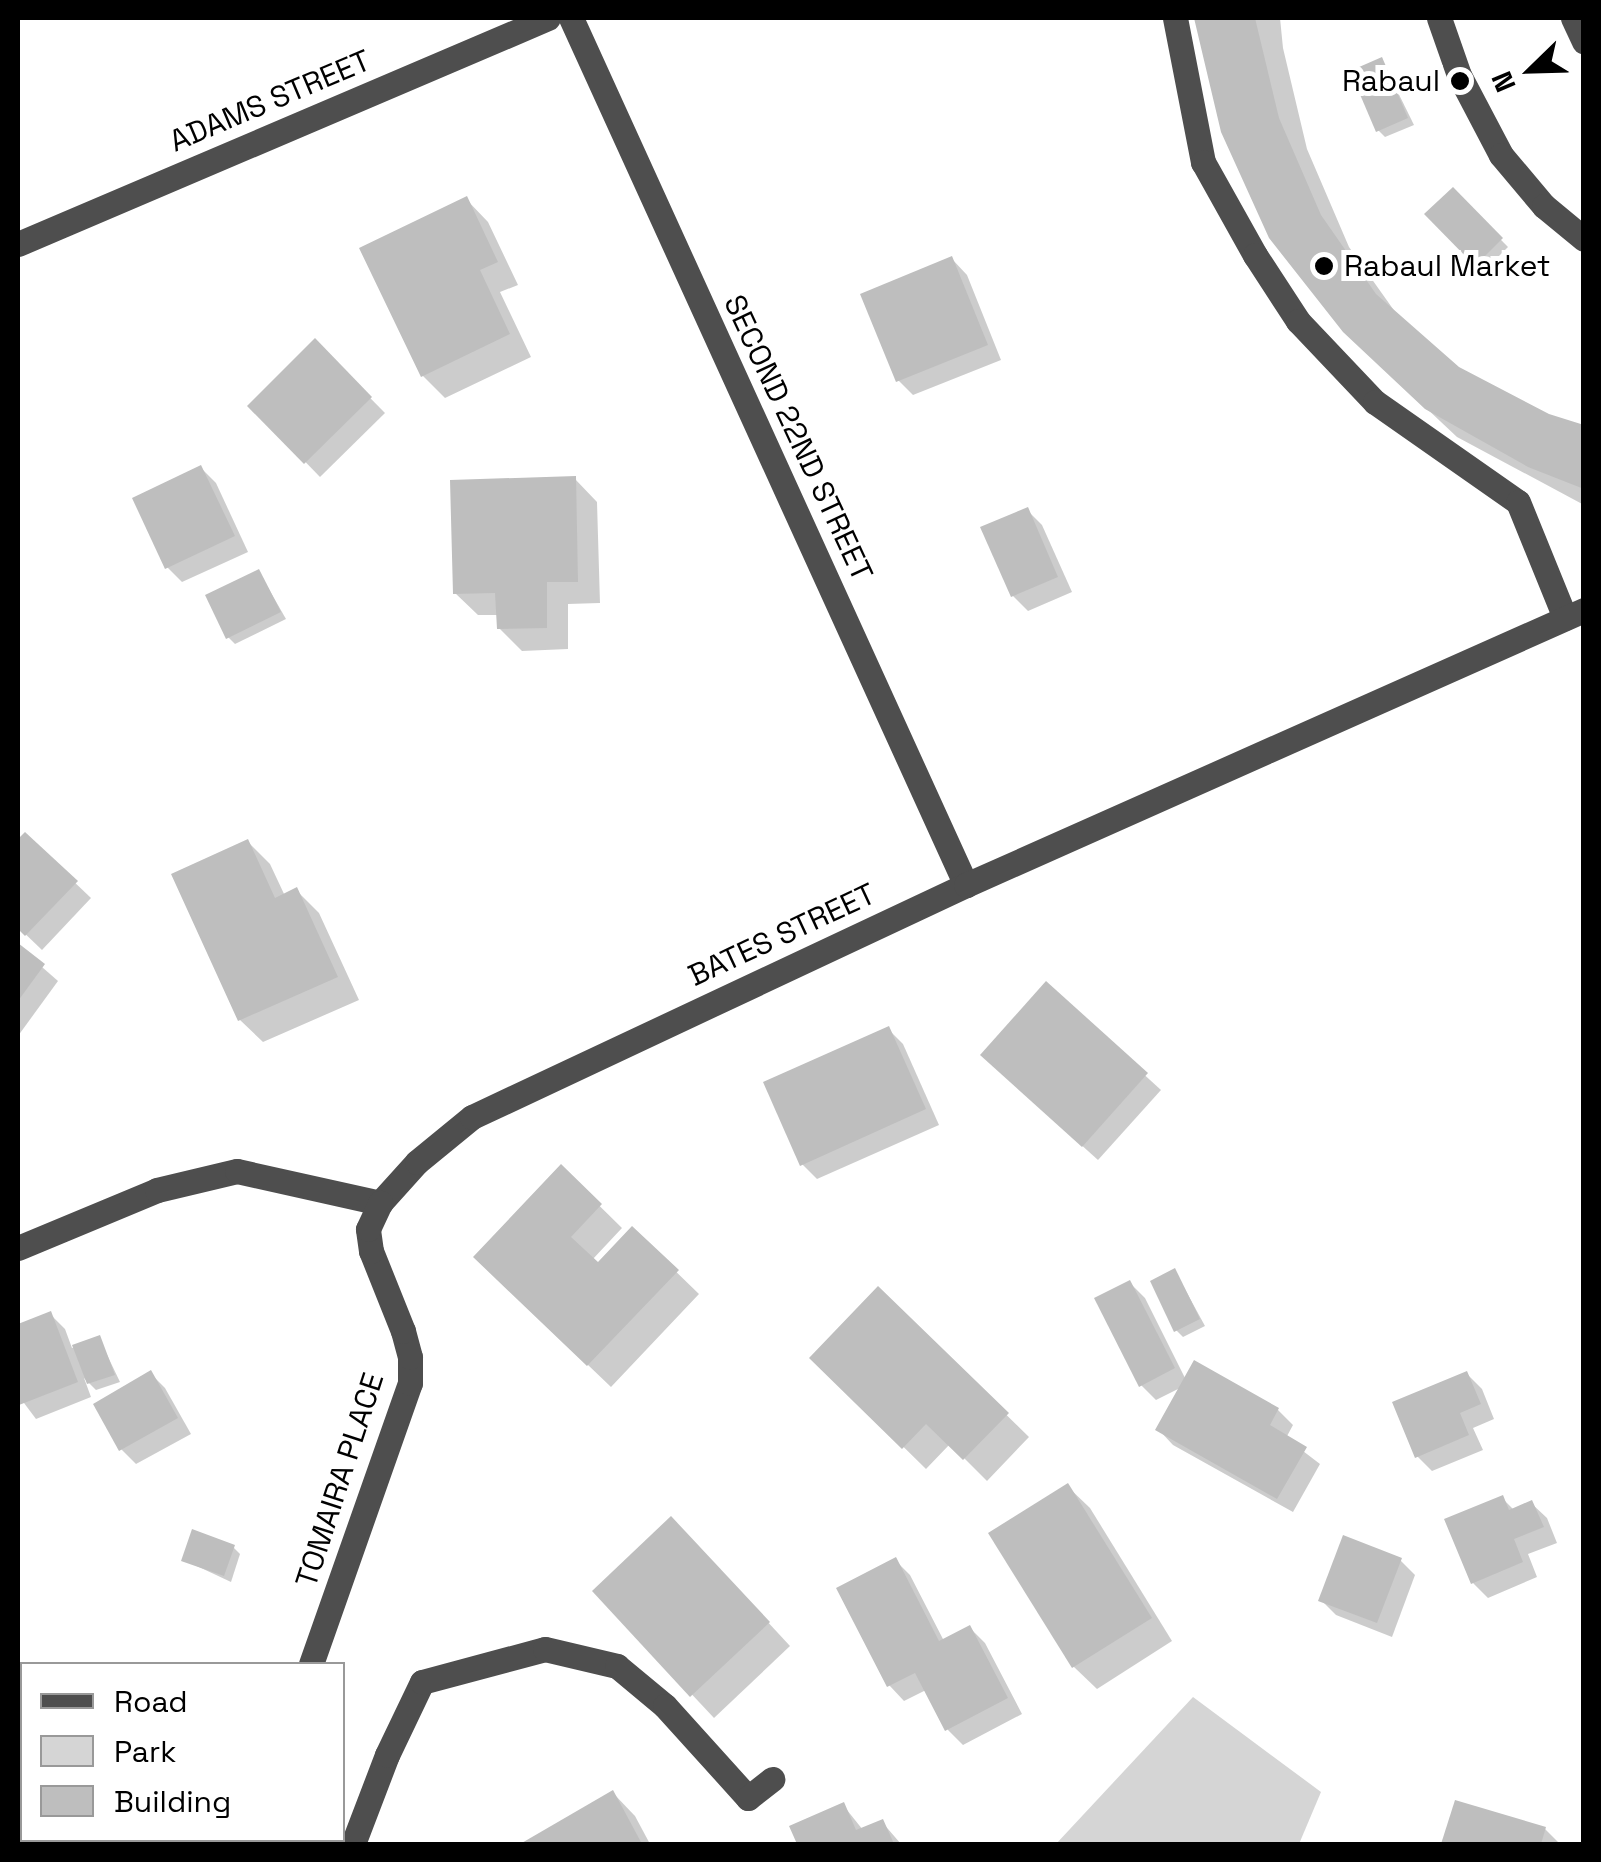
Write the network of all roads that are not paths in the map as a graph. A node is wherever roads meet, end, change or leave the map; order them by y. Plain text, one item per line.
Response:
1 (548, 18) edge
2 (570, 18) edge
3 (1174, 18) edge
4 (1439, 18) edge
5 (1572, 18) edge
6 (1584, 42) edge
7 (1584, 240) edge
8 (18, 244) edge
9 (1574, 614) edge
10 (966, 885) junction
11 (380, 1203) junction
12 (18, 1248) edge
13 (312, 1662) edge
14 (772, 1779) dead end
15 (353, 1844) edge

1 - 8 street, ADAMS STREET
2 - 10 street, SECOND 22ND STREET
3 - 9 street
4 - 7 street
5 - 6 street
9 - 10 street, BATES STREET
10 - 11 street, BATES STREET
11 - 12 street
11 - 13 street, TOMAIRA PLACE
14 - 15 street

